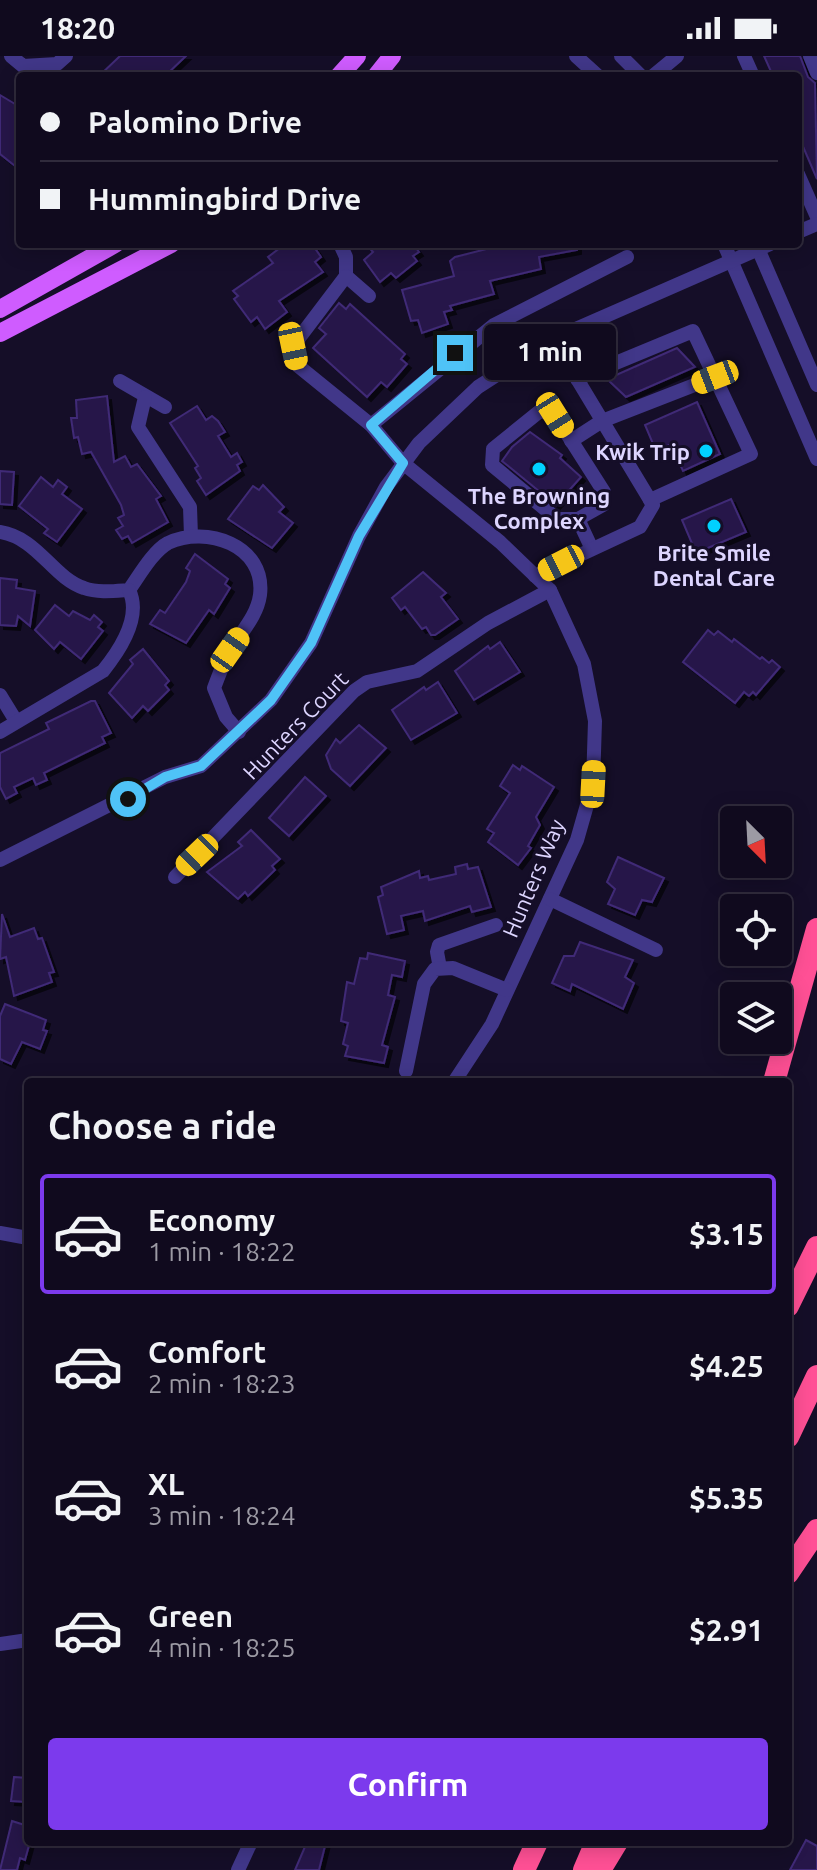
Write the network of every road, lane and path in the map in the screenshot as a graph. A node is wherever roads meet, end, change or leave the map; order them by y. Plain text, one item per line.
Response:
1 (11, 56) edge
2 (66, 56) edge
3 (357, 56) edge
4 (392, 56) edge
5 (576, 56) edge
6 (621, 56) edge
7 (677, 56) edge
8 (810, 56) edge
9 (343, 72) edge
10 (379, 72) edge
11 (594, 72) edge
12 (637, 72) edge
13 (658, 72) edge
14 (817, 73) edge
15 (812, 190) edge
16 (817, 217) edge
17 (108, 248) edge
18 (163, 248) edge
19 (342, 248) edge
20 (726, 248) edge
21 (757, 248) edge
22 (762, 248) edge
23 (627, 257) dead end
24 (732, 260) junction
25 (346, 276) junction
26 (369, 296) dead end
27 (0, 309) edge
28 (0, 333) edge
29 (553, 339) junction
30 (715, 377) junction
31 (577, 379) junction
32 (120, 381) dead end
33 (817, 385) edge
34 (145, 397) junction
35 (165, 407) dead end
36 (602, 421) junction
37 (371, 425) junction
38 (571, 441) junction
39 (817, 459) edge
40 (403, 463) junction
41 (650, 500) junction
42 (578, 519) junction
43 (0, 532) edge
44 (191, 536) junction
45 (591, 547) junction
46 (535, 576) junction
47 (129, 590) junction
48 (550, 590) junction
49 (0, 695) edge
50 (16, 721) junction
51 (0, 732) edge
52 (239, 732) junction
53 (0, 860) edge
54 (175, 877) dead end
55 (550, 899) junction
56 (496, 925) dead end
57 (817, 929) edge
58 (656, 950) dead end
59 (440, 968) junction
60 (507, 990) junction
61 (406, 1071) dead end
62 (457, 1078) edge
63 (775, 1078) edge
64 (0, 1233) edge
65 (24, 1237) edge
66 (817, 1247) edge
67 (792, 1298) edge
68 (817, 1376) edge
69 (792, 1429) edge
70 (817, 1530) edge
71 (792, 1567) edge
72 (24, 1641) edge
73 (0, 1644) edge
74 (249, 1846) edge
75 (535, 1846) edge
76 (594, 1846) edge
77 (615, 1846) edge
78 (238, 1870) edge
79 (524, 1870) edge
80 (584, 1870) edge
81 (600, 1870) edge

1 - 2 street
3 - 9 main road
4 - 10 main road
5 - 11 street
6 - 12 street
7 - 13 street
8 - 14 street
15 - 16 street
17 - 27 main road
18 - 28 main road
19 - 25 street
20 - 24 street
21 - 24 street
22 - 33 street
23 - 37 street
24 - 29 street
24 - 39 street
25 - 26 street
25 - 37 street, Hunters Way
29 - 31 street
29 - 40 street
30 - 31 street
30 - 36 street
30 - 41 street
31 - 36 street
32 - 34 street
34 - 35 street
34 - 44 street
36 - 38 street
36 - 41 street
37 - 40 street, Hunters Way
38 - 42 street
38 - 42 street
40 - 46 street, Hunters Way
40 - 52 street
41 - 45 street
42 - 45 street
43 - 47 street
44 - 47 street
44 - 52 street
45 - 46 street
46 - 48 street, Hunters Way
47 - 50 street
48 - 54 street, Hunters Court
48 - 55 street, Hunters Way
49 - 50 street
50 - 51 street
52 - 53 street
55 - 58 street
55 - 60 street, Hunters Way
56 - 59 street
57 - 63 highway
59 - 60 street
59 - 61 street
60 - 62 street, Hunters Way
64 - 65 street
66 - 67 highway
68 - 69 highway
70 - 71 highway
72 - 73 street
74 - 78 street
75 - 79 highway
76 - 80 highway
77 - 81 highway

